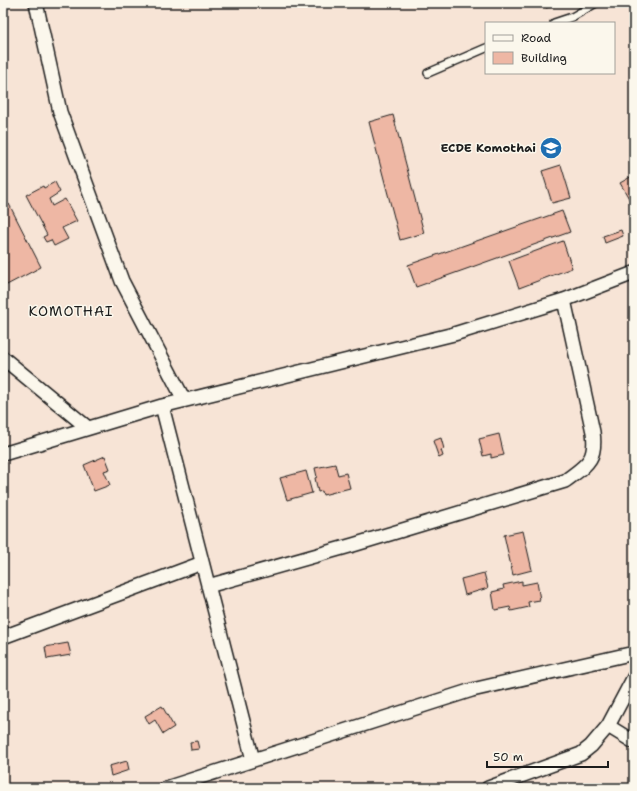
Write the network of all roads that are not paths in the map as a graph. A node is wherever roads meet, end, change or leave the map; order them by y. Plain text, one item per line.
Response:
1 (36, 3) edge
2 (596, 3) edge
3 (557, 22) edge
4 (485, 48) edge
5 (428, 73) dead end
6 (634, 273) edge
7 (564, 300) junction
8 (3, 358) edge
9 (184, 400) junction
10 (162, 406) junction
11 (88, 428) junction
12 (3, 454) edge
13 (202, 563) junction
14 (208, 586) junction
15 (3, 637) edge
16 (634, 653) edge
17 (634, 676) edge
18 (608, 726) junction
19 (634, 742) edge
20 (253, 760) junction
21 (166, 788) edge
22 (488, 788) edge

1 - 9 street
2 - 3 lane
4 - 5 lane
6 - 7 street
7 - 9 street
7 - 14 street
8 - 11 street
9 - 10 street
10 - 11 street
10 - 13 street
11 - 12 street
13 - 14 street
13 - 15 street
14 - 20 street
16 - 20 street
17 - 18 street
18 - 19 street
18 - 22 street
20 - 21 street

